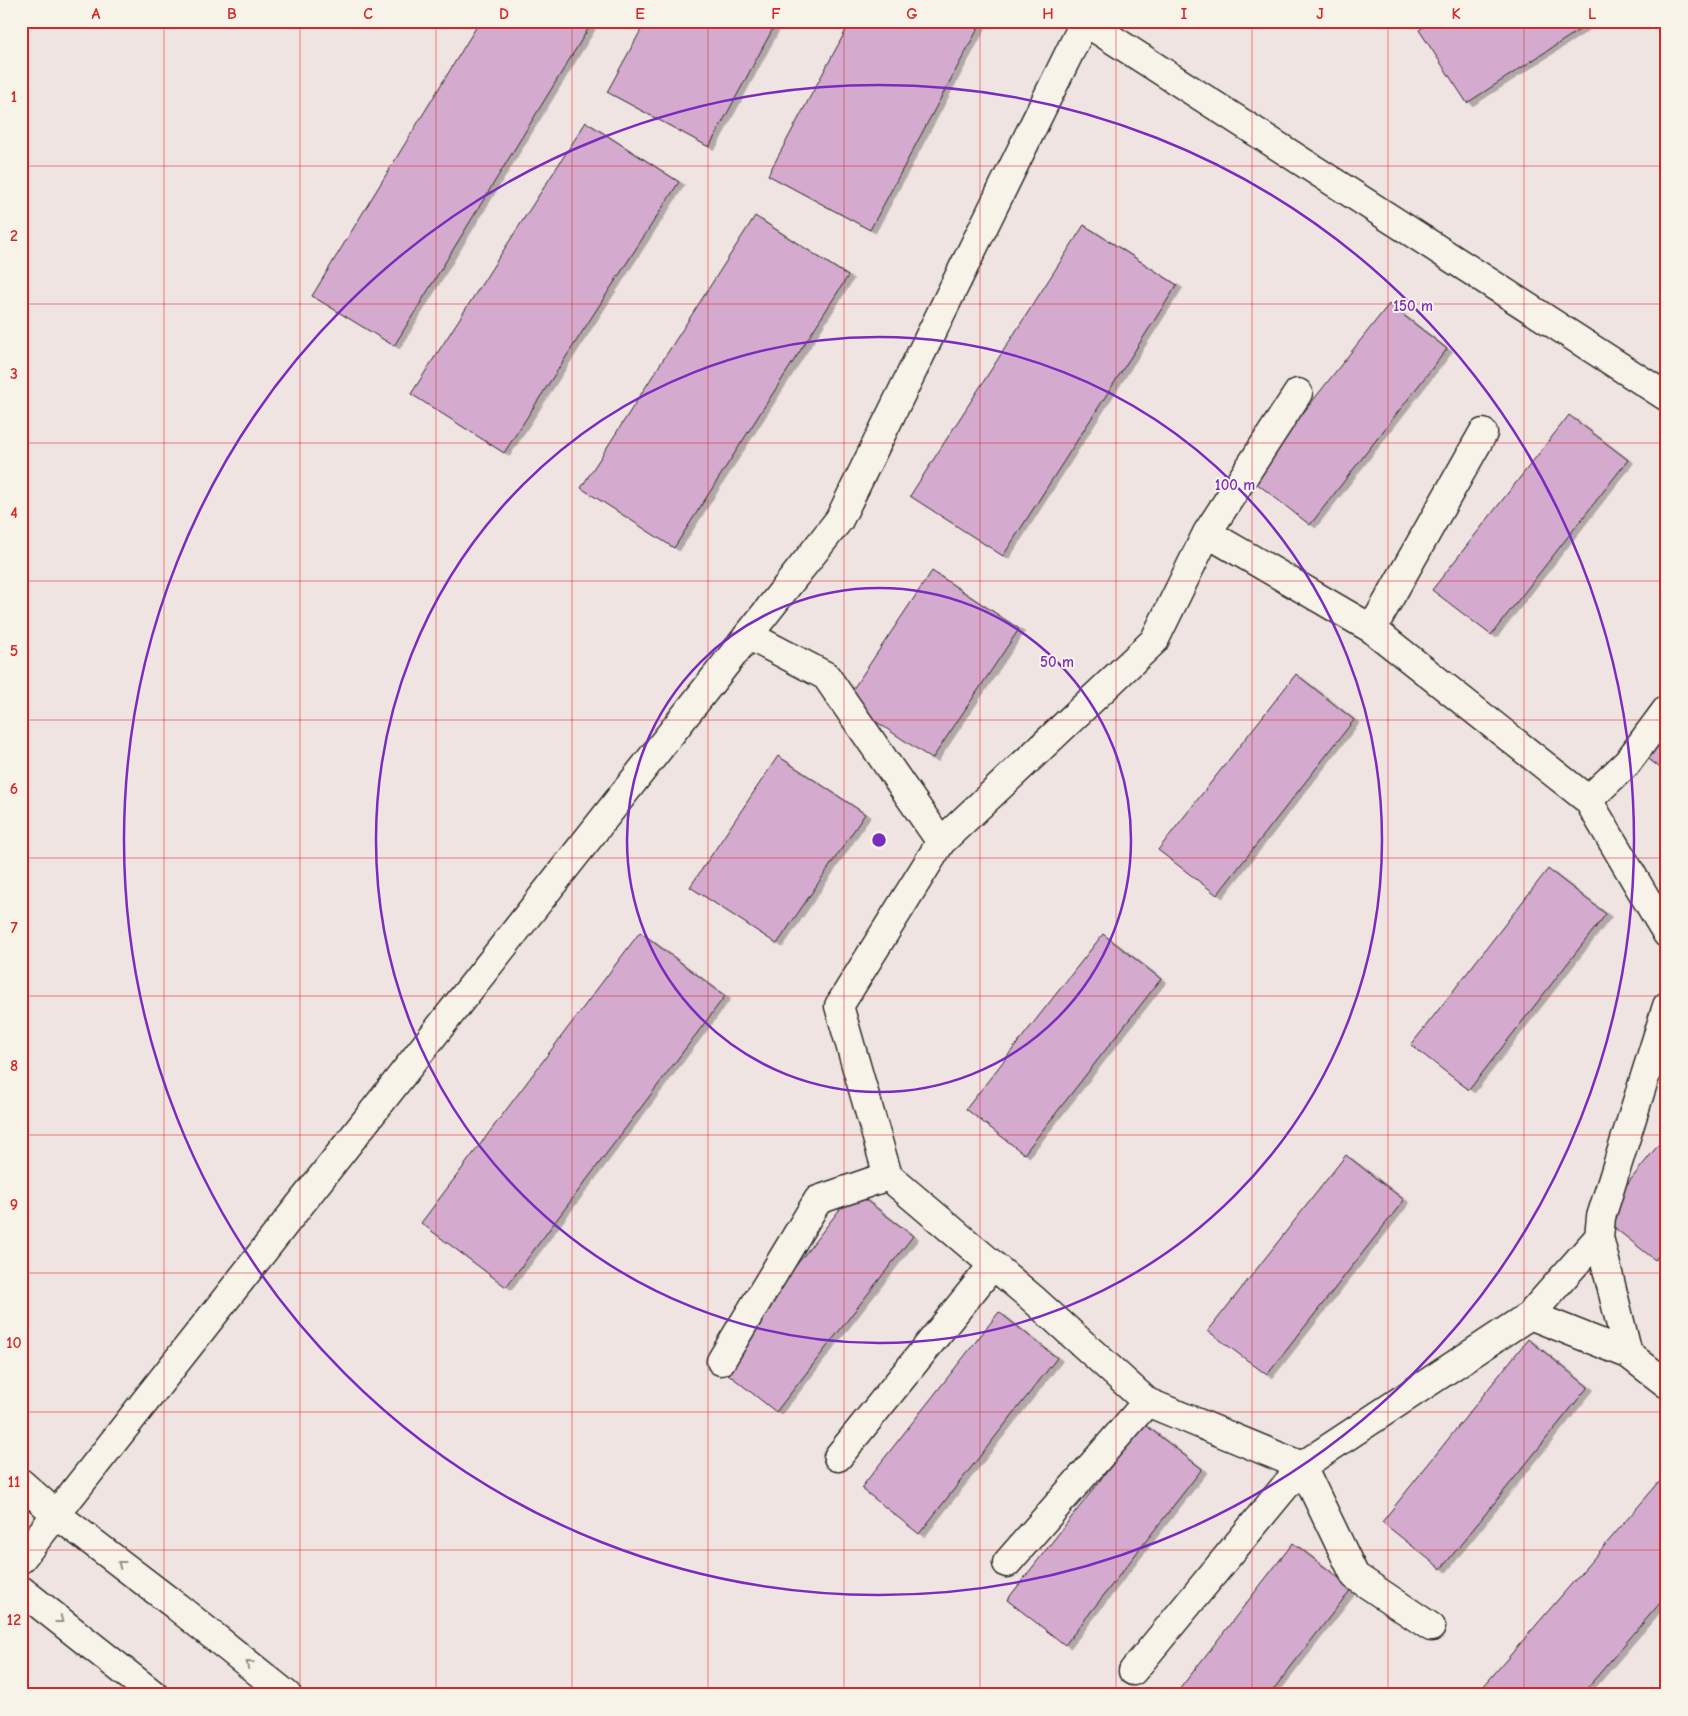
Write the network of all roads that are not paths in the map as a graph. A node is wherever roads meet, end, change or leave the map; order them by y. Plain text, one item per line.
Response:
1 (1085, 21) edge
2 (1298, 393) dead end
3 (1667, 397) edge
4 (1482, 433) dead end
5 (1207, 532) junction
6 (1372, 629) junction
7 (748, 635) junction
8 (1667, 710) edge
9 (1588, 800) junction
10 (941, 842) junction
11 (1667, 934) edge
12 (1667, 1006) edge
13 (888, 1176) junction
14 (1599, 1237) junction
15 (993, 1265) junction
16 (1530, 1315) junction
17 (1628, 1354) junction
18 (721, 1361) dead end
19 (1667, 1384) edge
20 (1147, 1402) junction
21 (838, 1457) dead end
22 (1302, 1466) junction
23 (21, 1483) edge
24 (58, 1515) junction
25 (21, 1559) edge
26 (1007, 1563) dead end
27 (21, 1590) edge
28 (1431, 1627) dead end
29 (1133, 1671) dead end
30 (154, 1695) edge
31 (287, 1695) edge

1 - 3 street
1 - 7 street
2 - 5 street
4 - 6 street
5 - 6 street
5 - 10 street
6 - 9 street
7 - 10 street
7 - 24 street
8 - 9 street
9 - 11 street
10 - 13 street
12 - 14 street
13 - 15 street
13 - 18 street
14 - 16 street
14 - 17 street
15 - 20 street
15 - 21 street
16 - 17 street
16 - 22 street
17 - 19 street
20 - 22 street
20 - 26 street
22 - 28 street
22 - 29 street
23 - 24 street
24 - 25 street
31 -> 24 street
27 -> 30 street

